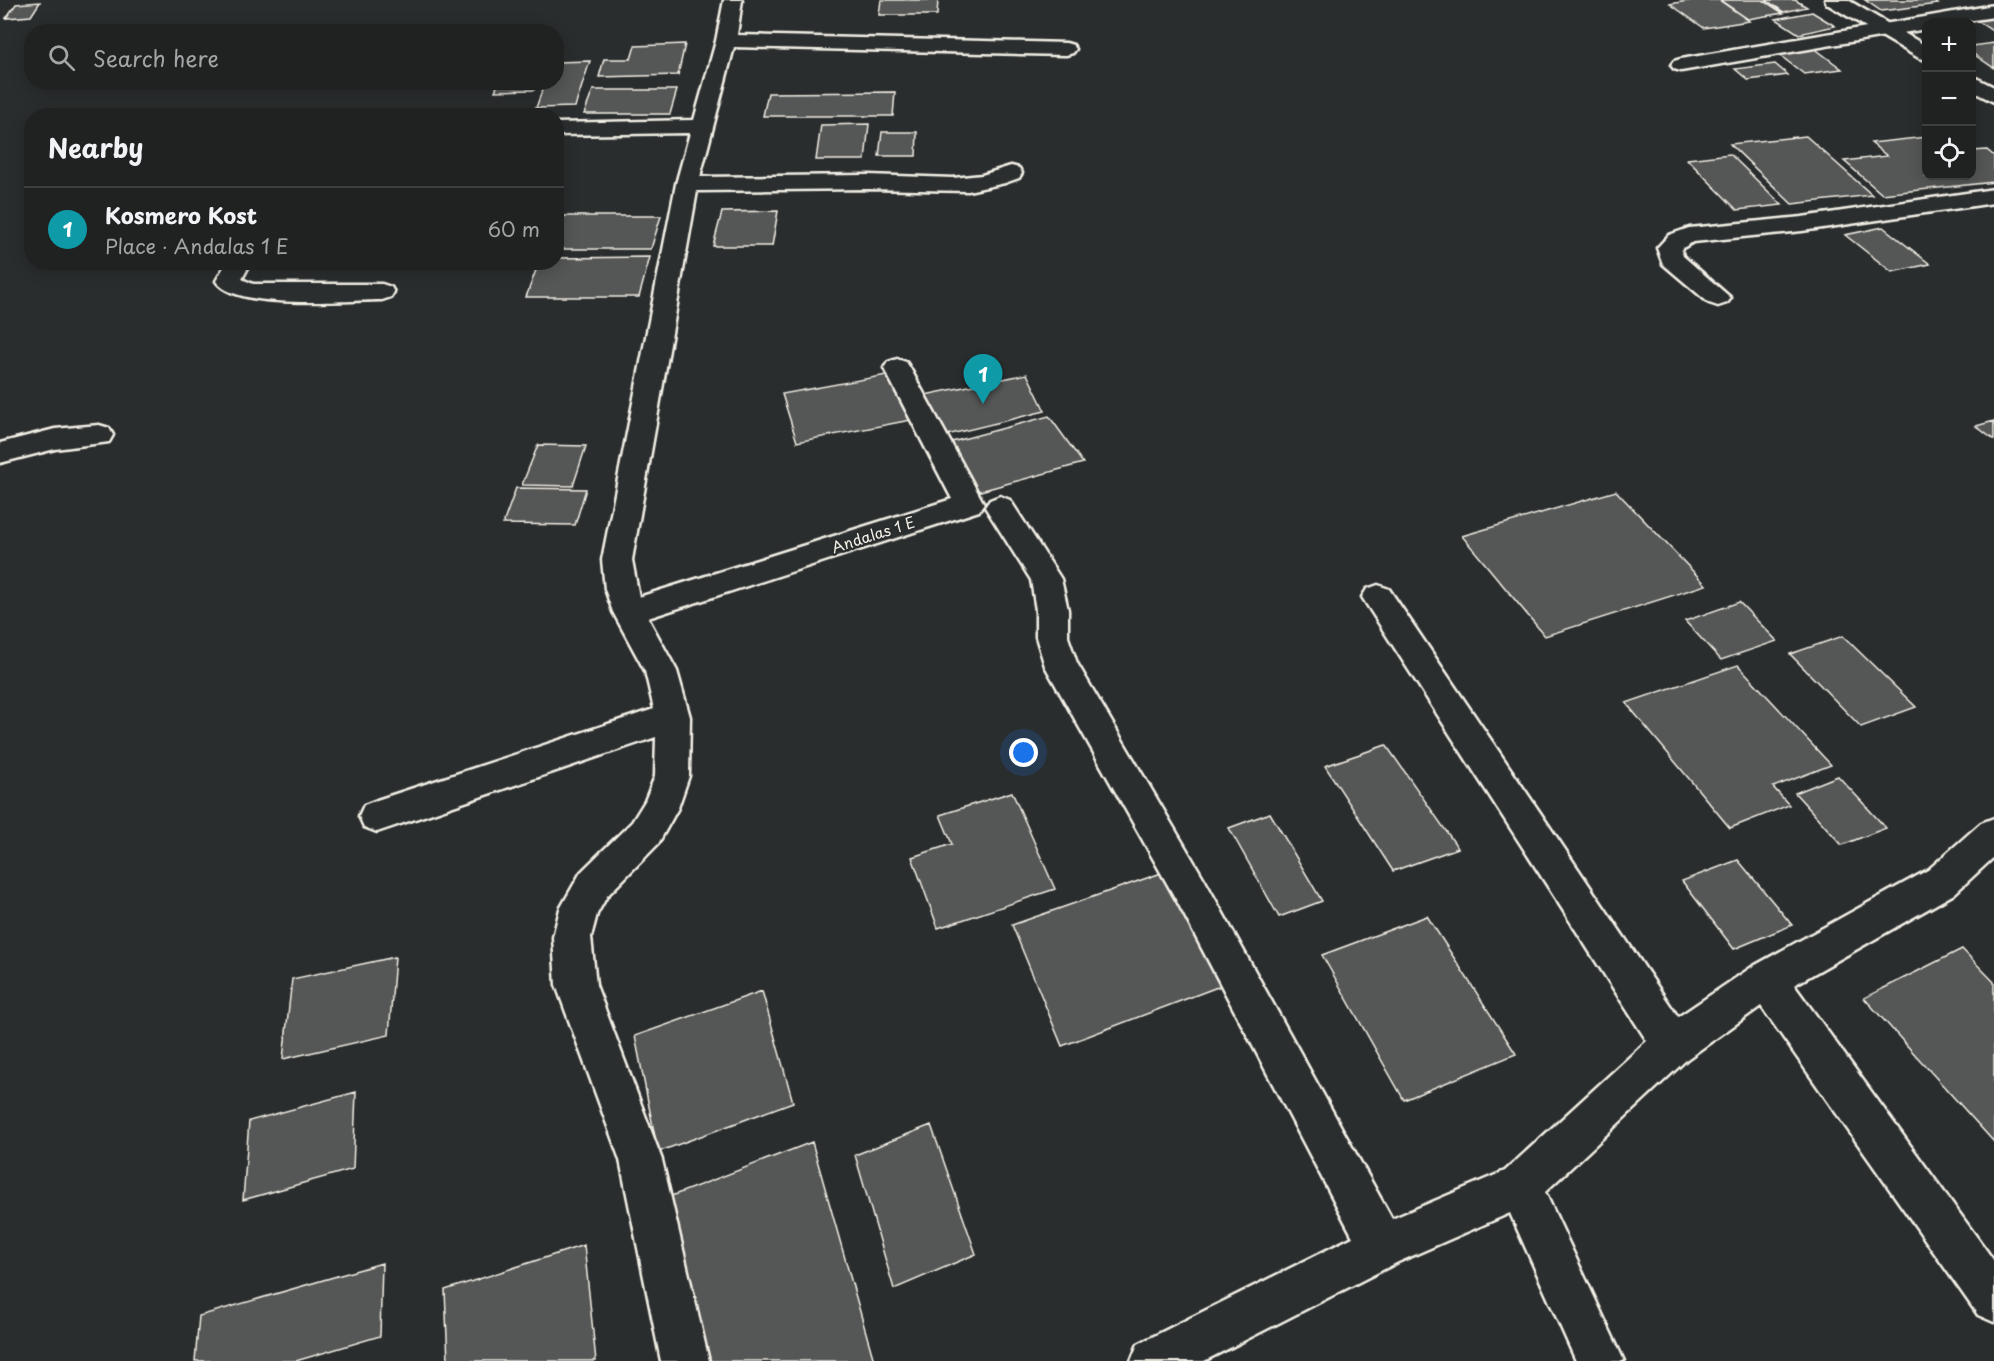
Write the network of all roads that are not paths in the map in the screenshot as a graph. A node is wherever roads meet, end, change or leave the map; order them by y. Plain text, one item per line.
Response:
1 (733, 0) edge
2 (1834, 0) edge
3 (1994, 11) edge
4 (1956, 18) edge
5 (1922, 24) edge
6 (1888, 30) junction
7 (726, 41) junction
8 (1066, 49) dead end
9 (1922, 51) edge
10 (1681, 65) dead end
11 (1976, 85) edge
12 (1994, 96) edge
13 (703, 126) junction
14 (564, 129) edge
15 (1011, 173) dead end
16 (687, 184) junction
17 (1994, 196) edge
18 (234, 270) edge
19 (382, 292) dead end
20 (1718, 298) dead end
21 (897, 368) dead end
22 (99, 435) dead end
23 (0, 453) edge
24 (1000, 507) dead end
25 (1378, 597) dead end
26 (629, 612) junction
27 (674, 717) junction
28 (377, 816) dead end
29 (1994, 834) edge
30 (1766, 980) junction
31 (1673, 1045) junction
32 (1520, 1186) junction
33 (1382, 1246) junction
34 (1994, 1299) edge
35 (685, 1361) edge
36 (1155, 1361) edge
37 (1600, 1361) edge

1 - 7 street
2 - 6 street
3 - 4 street
5 - 6 street
6 - 9 street
6 - 10 street
7 - 8 street
7 - 13 street
11 - 12 street
13 - 14 street
13 - 16 street
15 - 16 street
16 - 26 street
17 - 20 street
18 - 19 street
21 - 26 street, Andalas 1 E
22 - 23 street
24 - 33 street
25 - 31 street
26 - 27 street
27 - 28 street
27 - 35 street
29 - 30 street
30 - 31 street
30 - 34 street
31 - 32 street
32 - 33 street
32 - 37 street
33 - 36 street

